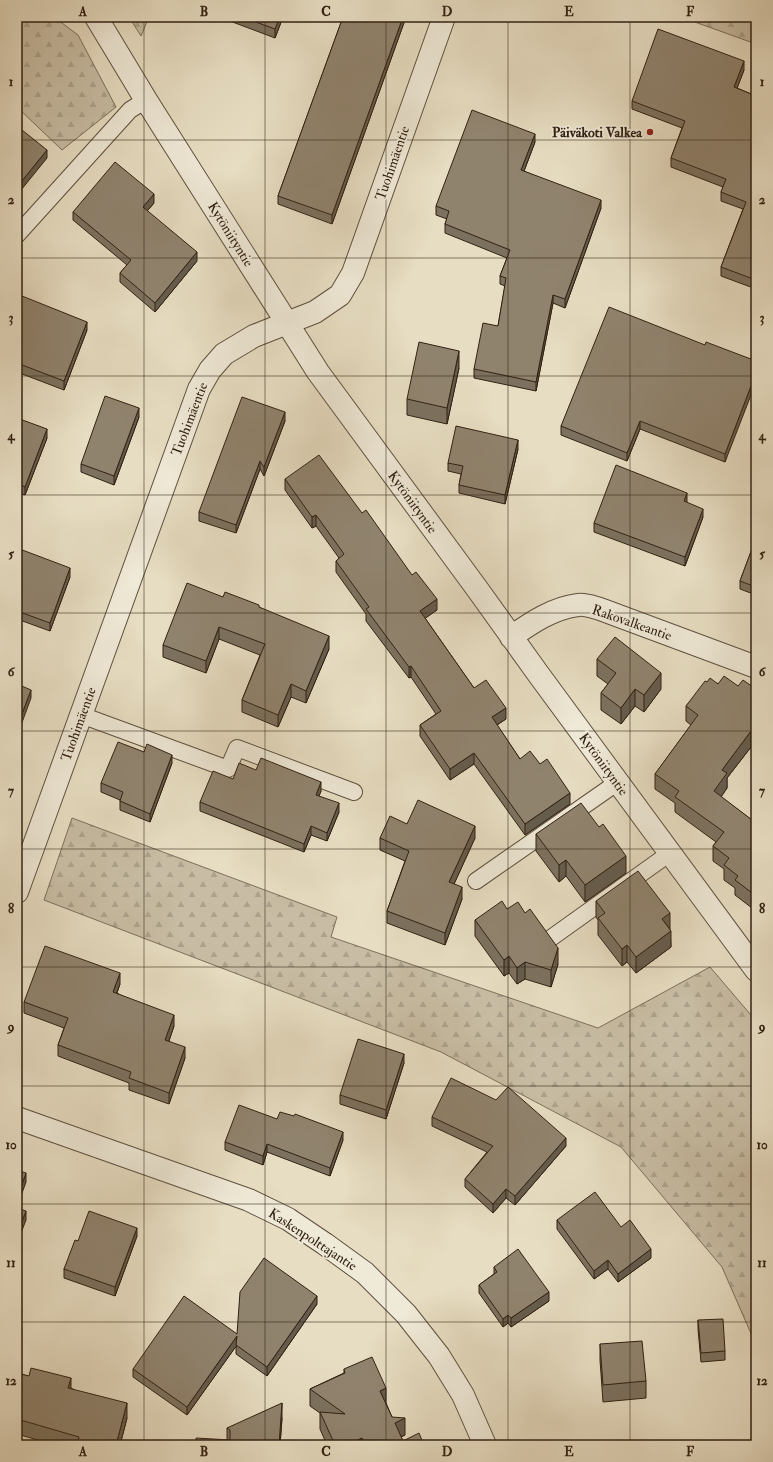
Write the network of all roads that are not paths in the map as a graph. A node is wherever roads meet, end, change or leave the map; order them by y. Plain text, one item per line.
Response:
1 (96, 17) edge
2 (444, 17) edge
3 (146, 100) junction
4 (17, 235) edge
5 (287, 323) junction
6 (511, 637) junction
7 (756, 667) edge
8 (81, 715) junction
9 (618, 782) junction
10 (354, 792) dead end
11 (670, 853) junction
12 (476, 881) dead end
13 (17, 892) edge
14 (551, 938) edge
15 (756, 970) edge
16 (17, 1118) edge
17 (485, 1445) edge

1 - 3 street, Kytöniityntie
2 - 5 street, Tuohimäentie
3 - 4 lane
3 - 5 street, Kytöniityntie
5 - 6 street, Kytöniityntie
5 - 8 street, Tuohimäentie
6 - 7 street, Rakovalkeantie
6 - 9 street, Kytöniityntie
8 - 10 lane
8 - 13 street, Tuohimäentie
9 - 11 street, Kytöniityntie
9 - 12 lane
11 - 14 lane
11 - 15 street, Kytöniityntie
16 - 17 street, Kaskenpolttajantie

